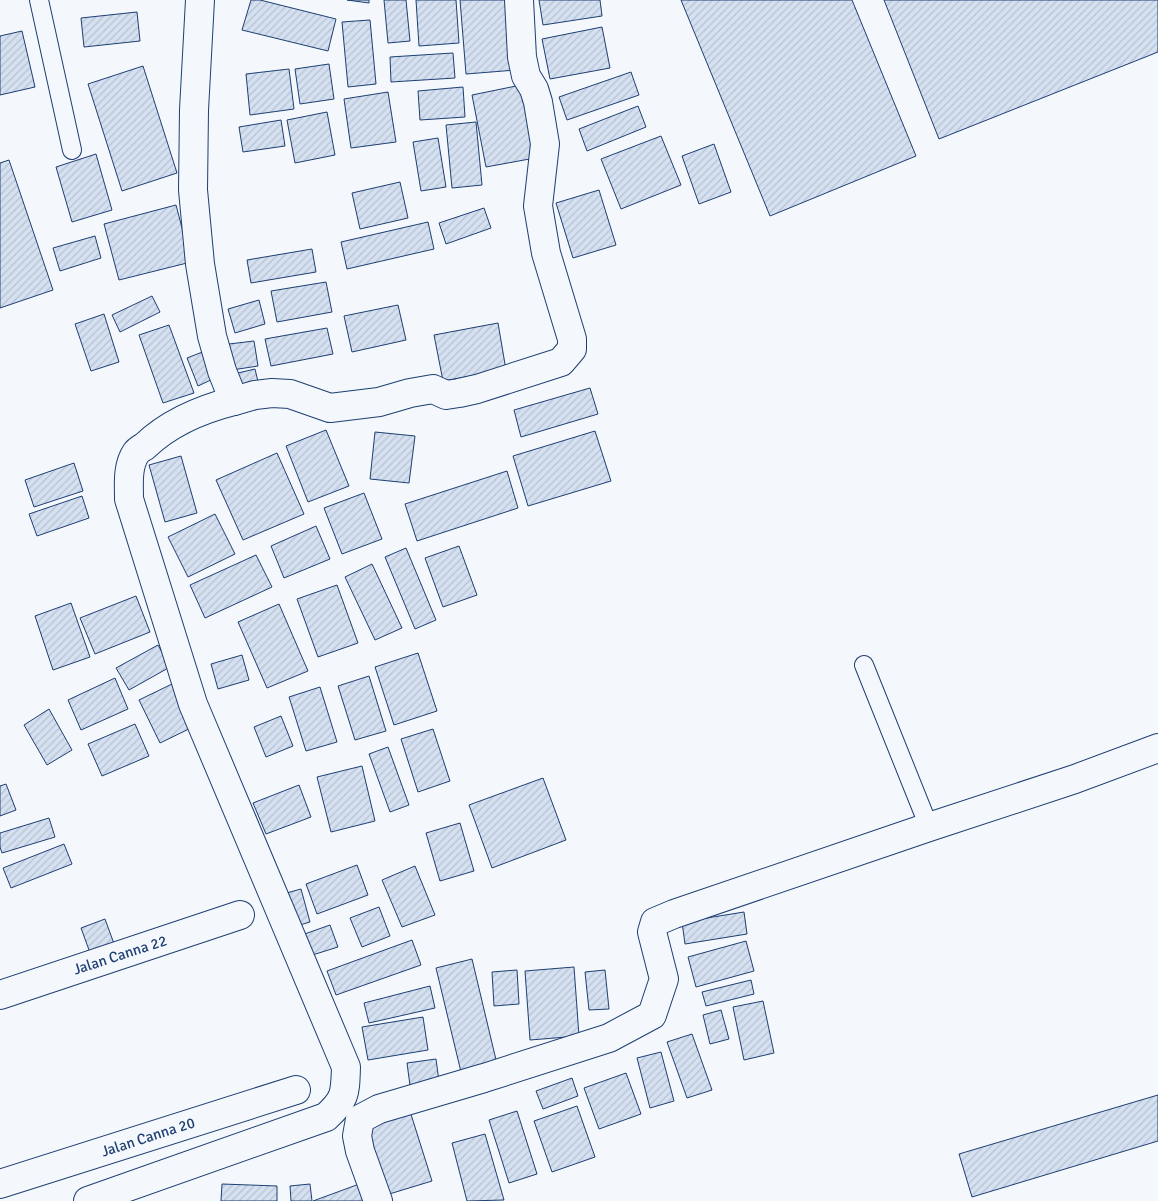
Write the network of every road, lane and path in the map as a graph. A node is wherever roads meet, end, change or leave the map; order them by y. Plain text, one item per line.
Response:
1 (38, 0) edge
2 (200, 0) edge
3 (519, 0) edge
4 (72, 150) dead end
5 (234, 401) junction
6 (864, 665) dead end
7 (1158, 748) edge
8 (928, 827) junction
9 (240, 915) dead end
10 (0, 995) edge
11 (296, 1090) dead end
12 (0, 1184) edge
13 (88, 1201) edge
14 (378, 1201) edge

1 - 4 lane
2 - 5 street
3 - 5 street
5 - 13 street
6 - 8 lane
7 - 8 street
8 - 14 street
9 - 10 street, Jalan Canna 22
11 - 12 street, Jalan Canna 20

